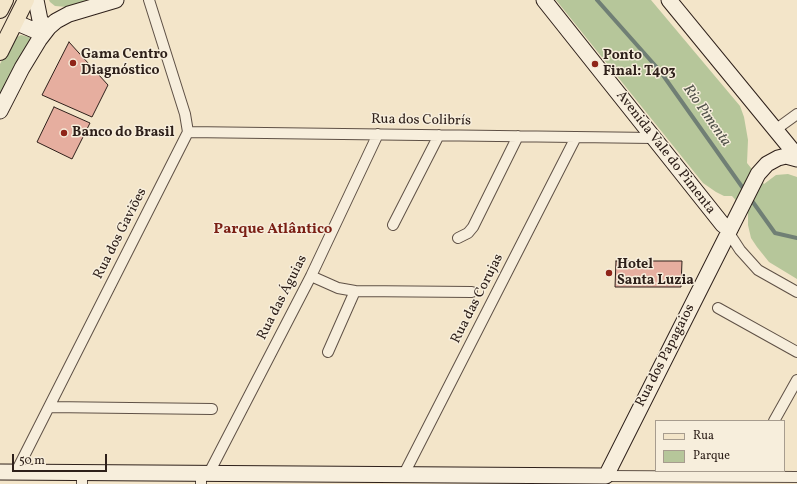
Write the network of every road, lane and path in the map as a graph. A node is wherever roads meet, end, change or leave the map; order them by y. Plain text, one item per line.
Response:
1 (5, 0) edge
2 (26, 0) edge
3 (36, 0) edge
4 (116, 0) edge
5 (149, 0) edge
6 (544, 0) edge
7 (669, 0) edge
8 (0, 10) edge
9 (16, 22) junction
10 (49, 27) junction
11 (0, 52) edge
12 (0, 111) edge
13 (797, 114) edge
14 (775, 130) junction
15 (188, 132) junction
16 (378, 134) junction
17 (439, 135) junction
18 (518, 136) junction
19 (576, 137) junction
20 (653, 138) junction
21 (797, 157) edge
22 (778, 158) junction
23 (393, 225) dead end
24 (726, 228) junction
25 (458, 238) dead end
26 (311, 276) junction
27 (355, 291) junction
28 (472, 292) dead end
29 (797, 292) edge
30 (718, 308) dead end
31 (328, 352) dead end
32 (797, 352) edge
33 (797, 380) edge
34 (49, 407) junction
35 (212, 409) dead end
36 (775, 420) edge
37 (0, 472) edge
38 (16, 472) junction
39 (404, 474) junction
40 (744, 474) edge
41 (797, 476) edge
42 (204, 477) edge
43 (82, 478) edge
44 (600, 478) edge
45 (290, 479) edge
46 (442, 479) edge
47 (573, 480) edge
48 (766, 480) edge

1 - 8 main road
2 - 9 main road
3 - 10 main road
4 - 10 main road
5 - 15 street
6 - 20 main road, Avenida Vale do Pimenta
7 - 14 main road
9 - 10 main road
9 - 11 main road
10 - 12 main road
13 - 14 street
14 - 21 main road
14 - 22 main road
15 - 16 street, Rua dos Colibrís
15 - 34 street, Rua dos Gaviões
16 - 17 street, Rua dos Colibrís
16 - 26 street, Rua das Águias
17 - 18 street, Rua dos Colibrís
17 - 23 street
18 - 19 street, Rua dos Colibrís
18 - 25 street
19 - 20 street, Rua dos Colibrís
19 - 39 street, Rua das Corujas
20 - 24 main road, Avenida Vale do Pimenta
21 - 22 main road
22 - 24 main road, Rua dos Papagaios
24 - 29 street, Avenida Vale do Pimenta
24 - 44 main road, Rua dos Papagaios
26 - 27 street
26 - 42 street, Rua das Águias
27 - 28 street
27 - 31 street
30 - 32 street
33 - 36 street
34 - 35 street
34 - 38 street, Rua dos Gaviões
37 - 38 main road
38 - 43 main road
39 - 45 main road
39 - 46 main road
40 - 44 street
40 - 48 street
41 - 48 street
42 - 43 main road
42 - 45 main road
44 - 47 main road
46 - 47 main road

